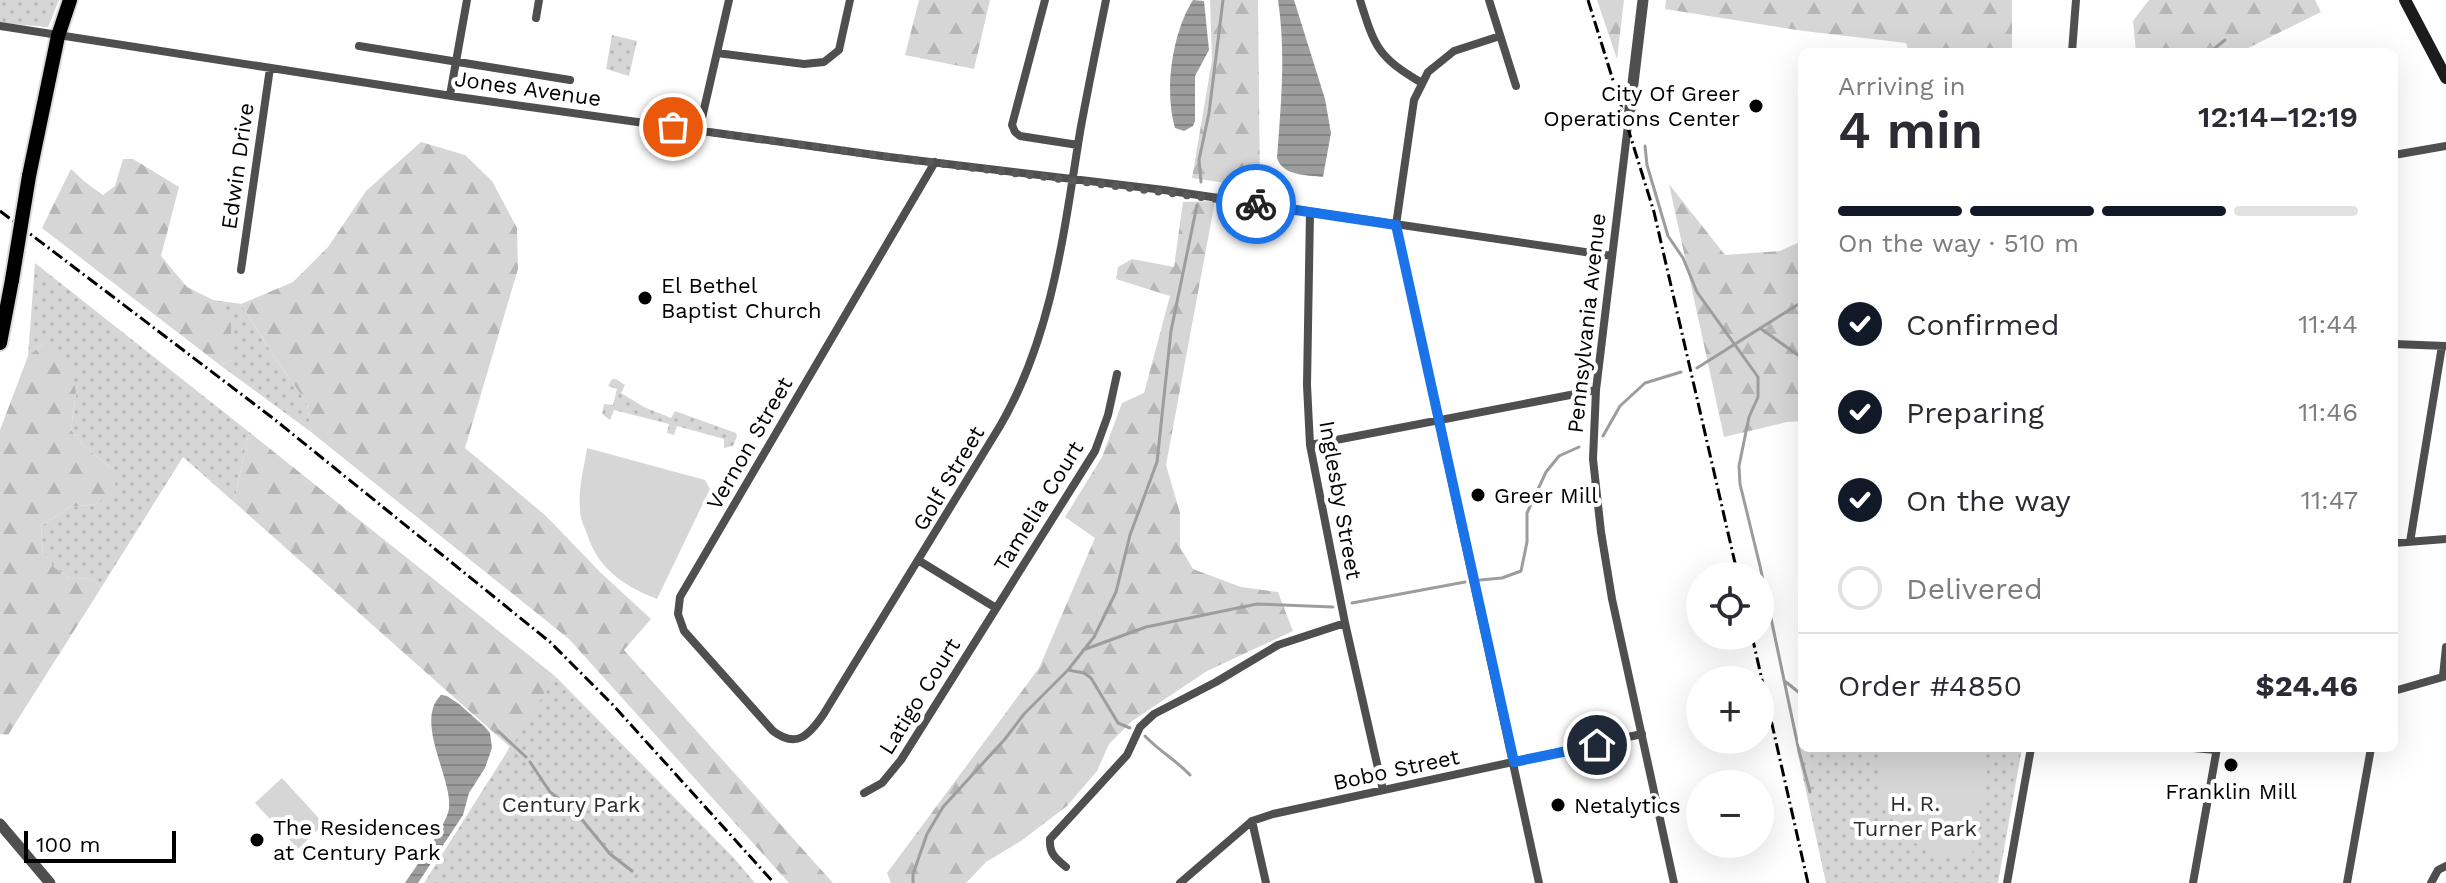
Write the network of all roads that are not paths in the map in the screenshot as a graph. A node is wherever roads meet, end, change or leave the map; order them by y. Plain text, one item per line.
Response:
1 (70, 0) edge
2 (467, 0) edge
3 (539, 0) edge
4 (729, 0) edge
5 (850, 0) edge
6 (1045, 0) edge
7 (1106, 0) edge
8 (1360, 0) edge
9 (1489, 0) edge
10 (1643, 0) edge
11 (2076, 0) edge
12 (2405, 0) edge
13 (536, 18) dead end
14 (0, 26) edge
15 (58, 36) junction
16 (1500, 36) junction
17 (359, 46) dead end
18 (2072, 48) edge
19 (717, 53) junction
20 (457, 62) junction
21 (270, 68) junction
22 (2446, 78) edge
23 (570, 80) dead end
24 (1422, 83) junction
25 (1516, 86) dead end
26 (450, 95) junction
27 (1628, 125) joint
28 (699, 131) junction
29 (1078, 145) junction
30 (2446, 146) edge
31 (2398, 154) edge
32 (935, 162) junction
33 (1073, 179) junction
34 (1310, 212) junction
35 (1396, 225) junction
36 (1612, 256) junction
37 (241, 270) dead end
38 (0, 343) edge
39 (2398, 344) edge
40 (2444, 346) edge
41 (1117, 374) dead end
42 (1596, 390) junction
43 (1438, 419) junction
44 (1310, 445) junction
45 (2446, 539) edge
46 (2410, 542) junction
47 (2398, 543) edge
48 (918, 560) junction
49 (996, 608) junction
50 (1345, 623) junction
51 (2446, 647) edge
52 (2445, 676) edge
53 (2398, 690) edge
54 (773, 731) joint
55 (1642, 734) junction
56 (2030, 752) edge
57 (2215, 752) edge
58 (2370, 752) edge
59 (1514, 762) junction
60 (1383, 790) junction
61 (864, 793) dead end
62 (1252, 821) junction
63 (0, 824) edge
64 (6, 837) edge
65 (2446, 866) edge
66 (1066, 867) dead end
67 (50, 883) edge
68 (1180, 883) edge
69 (1266, 883) edge
70 (1539, 883) edge
71 (1674, 883) edge
72 (2007, 883) edge
73 (2193, 883) edge
74 (2347, 883) edge
75 (2431, 883) edge

1 - 15 main road
2 - 20 street
3 - 13 street
4 - 19 street
5 - 19 street
6 - 29 street
7 - 29 street, Golf Street
8 - 24 street
9 - 16 street
10 - 27 street, Pennsylvania Avenue
11 - 18 street
12 - 22 main road
14 - 15 street, Jones Avenue
15 - 21 street, Jones Avenue
15 - 38 main road, bridge
16 - 24 street
16 - 25 street
17 - 20 street
19 - 28 street
20 - 23 street
20 - 26 street
21 - 26 street, Jones Avenue
21 - 37 street, Edwin Drive
24 - 35 street
26 - 28 street, Jones Avenue
27 - 36 street, Pennsylvania Avenue
28 - 32 street, Jones Avenue
29 - 33 street, Golf Street
30 - 31 street
32 - 33 street, Jones Avenue
32 - 54 street, Vernon Street
33 - 34 street, Jones Avenue
33 - 48 street, Golf Street
34 - 35 street, Jones Avenue
34 - 44 street, Inglesby Street
35 - 36 street, Jones Avenue
35 - 43 street
36 - 42 street, Pennsylvania Avenue
39 - 40 street
40 - 46 street
41 - 49 street, Tamelia Court
42 - 43 street
42 - 55 street, Pennsylvania Avenue
43 - 44 street
43 - 59 street
44 - 50 street, Inglesby Street
45 - 46 street
46 - 47 street
48 - 49 street
48 - 54 street, Golf Street
49 - 61 street, Latigo Court
50 - 60 street, Inglesby Street
50 - 66 street
51 - 52 street
52 - 53 street
55 - 59 street, Bobo Street
55 - 71 street, Pennsylvania Avenue
56 - 72 street
57 - 73 street
58 - 74 street
59 - 60 street, Bobo Street
59 - 70 street
60 - 62 street, Bobo Street
62 - 68 street, Bobo Street
62 - 69 street
63 - 64 street
64 - 67 street
65 - 75 street

